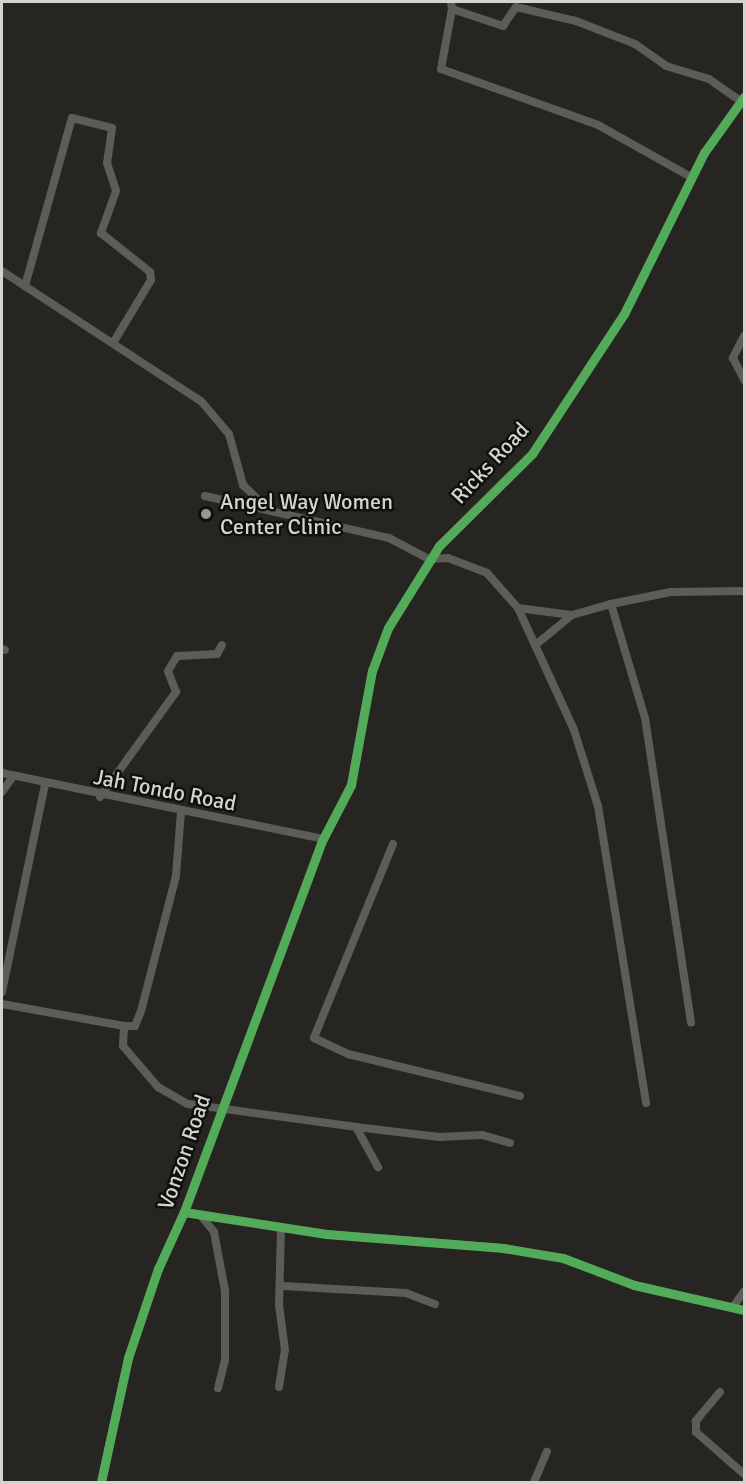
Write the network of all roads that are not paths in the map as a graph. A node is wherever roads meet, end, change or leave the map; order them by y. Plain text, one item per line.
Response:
1 (452, 5) edge
2 (743, 100) edge
3 (691, 177) junction
4 (2, 271) edge
5 (25, 286) junction
6 (744, 336) edge
7 (113, 343) junction
8 (744, 380) edge
9 (205, 496) dead end
10 (266, 506) junction
11 (429, 559) junction
12 (744, 591) edge
13 (611, 604) junction
14 (518, 608) junction
15 (572, 615) junction
16 (538, 643) junction
17 (222, 645) dead end
18 (2, 774) edge
19 (13, 776) junction
20 (45, 784) junction
21 (2, 792) edge
22 (100, 797) junction
23 (181, 812) junction
24 (323, 839) junction
25 (393, 844) dead end
26 (2, 992) edge
27 (2, 1004) edge
28 (691, 1023) dead end
29 (124, 1026) junction
30 (520, 1096) dead end
31 (646, 1103) dead end
32 (219, 1108) junction
33 (356, 1127) junction
34 (510, 1143) dead end
35 (378, 1167) dead end
36 (184, 1212) junction
37 (202, 1217) junction
38 (281, 1228) junction
39 (283, 1286) junction
40 (744, 1291) edge
41 (435, 1304) dead end
42 (733, 1307) junction
43 (744, 1310) edge
44 (279, 1387) dead end
45 (218, 1388) dead end
46 (720, 1392) dead end
47 (547, 1452) dead end
48 (744, 1474) edge
49 (100, 1482) edge
50 (534, 1482) edge

1 - 2 street
1 - 3 street
2 - 3 street, Ricks Road
3 - 11 street, Ricks Road
4 - 5 street
5 - 7 street
5 - 7 street
6 - 8 street
7 - 10 street
9 - 10 street
10 - 11 street
11 - 14 street
11 - 24 street, Ricks Road
12 - 13 street
13 - 15 street
13 - 28 street
14 - 15 street
14 - 16 street
15 - 16 street
16 - 31 street
17 - 22 street
18 - 19 street, Jah Tondo Road
19 - 20 street, Jah Tondo Road
19 - 21 street
20 - 22 street, Jah Tondo Road
20 - 26 street
22 - 23 street, Jah Tondo Road
23 - 24 street, Jah Tondo Road
23 - 29 street
24 - 32 street, Vonzon Road
25 - 30 street
27 - 29 street
29 - 32 street
32 - 33 street
32 - 36 street, Vonzon Road
33 - 34 street
33 - 35 street
36 - 37 street
36 - 49 street, Vonzon Road
37 - 38 street
37 - 45 street
38 - 39 street
38 - 42 street
39 - 41 street
39 - 44 street
40 - 42 street
42 - 43 street
46 - 48 street
47 - 50 street

